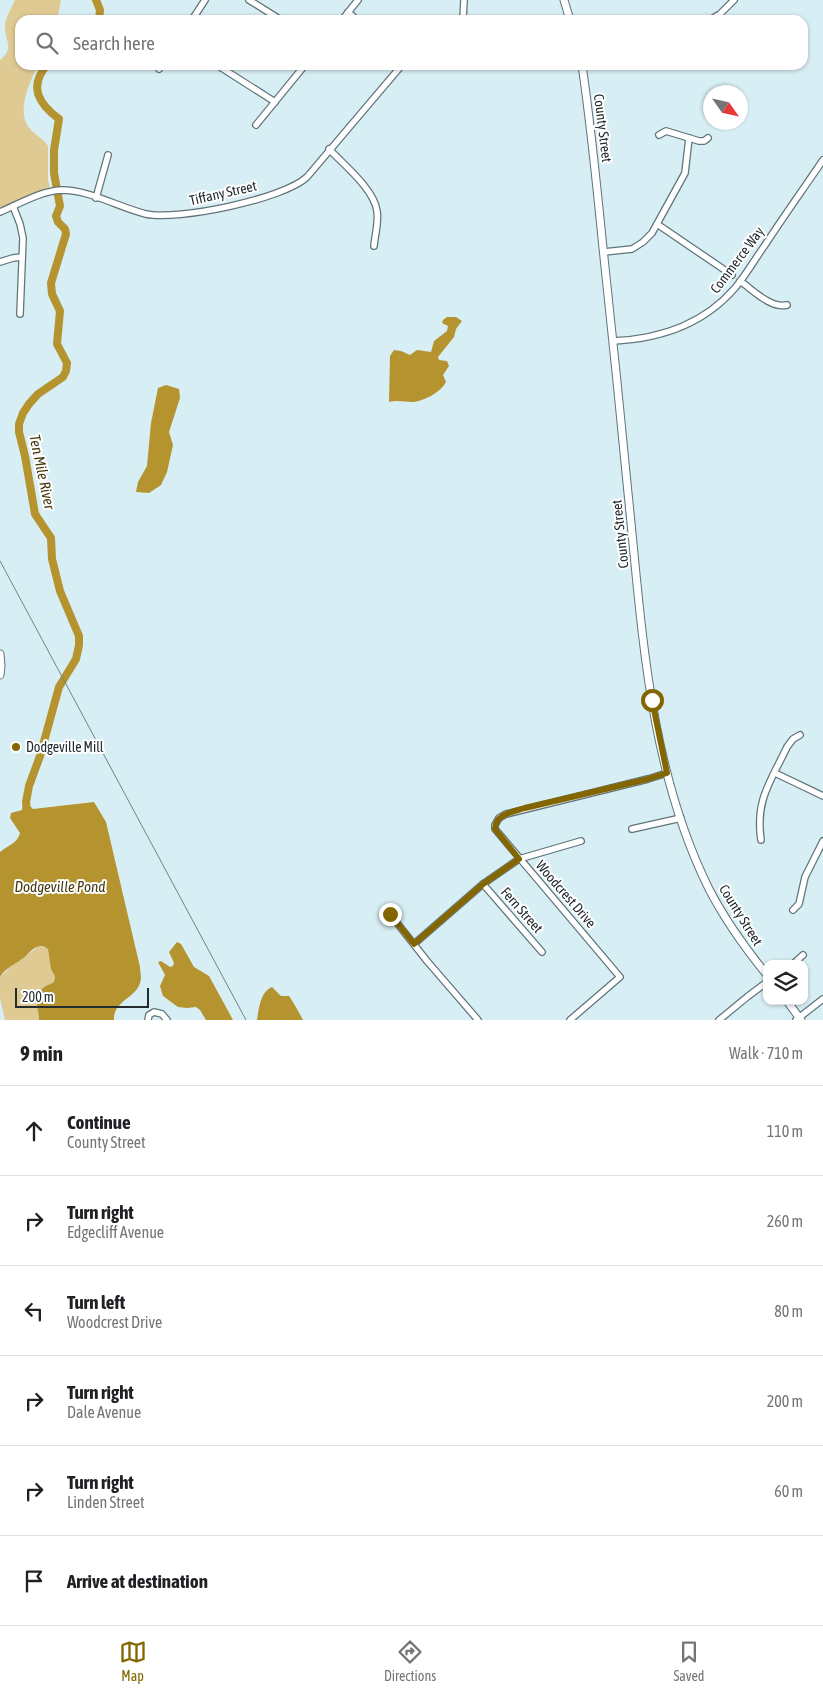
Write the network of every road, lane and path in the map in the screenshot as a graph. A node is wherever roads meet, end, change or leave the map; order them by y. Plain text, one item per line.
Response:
1 (205, 0) edge
2 (249, 0) edge
3 (358, 0) edge
4 (464, 0) edge
5 (564, 0) edge
6 (734, 0) edge
7 (348, 12) junction
8 (195, 15) edge
9 (273, 15) edge
10 (346, 15) edge
11 (351, 15) edge
12 (463, 15) edge
13 (568, 15) edge
14 (718, 15) edge
15 (225, 70) edge
16 (301, 70) edge
17 (398, 70) edge
18 (583, 70) edge
19 (275, 102) junction
20 (256, 125) dead end
21 (659, 136) dead end
22 (690, 138) junction
23 (708, 138) dead end
24 (329, 150) junction
25 (108, 155) dead end
26 (823, 160) edge
27 (96, 198) junction
28 (13, 206) junction
29 (0, 212) edge
30 (657, 224) junction
31 (374, 246) dead end
32 (604, 252) junction
33 (22, 257) junction
34 (0, 262) edge
35 (732, 275) dead end
36 (740, 281) junction
37 (787, 305) dead end
38 (20, 314) dead end
39 (613, 341) junction
40 (0, 654) edge
41 (0, 675) edge
42 (800, 735) dead end
43 (775, 772) junction
44 (667, 773) junction
45 (821, 795) edge
46 (680, 818) junction
47 (632, 830) dead end
48 (761, 840) dead end
49 (581, 841) dead end
50 (823, 841) edge
51 (519, 859) junction
52 (483, 884) junction
53 (793, 910) dead end
54 (390, 914) dead end
55 (414, 944) junction
56 (542, 952) dead end
57 (803, 955) dead end
58 (797, 960) edge
59 (763, 970) edge
60 (763, 985) edge
61 (823, 999) edge
62 (790, 1005) edge
63 (799, 1019) edge
64 (148, 1020) edge
65 (167, 1020) edge
66 (478, 1020) edge
67 (570, 1020) edge
68 (719, 1020) edge

1 - 8 street
2 - 9 street
3 - 7 street
4 - 12 street
5 - 13 main road
6 - 14 street
7 - 10 street
7 - 11 street
15 - 19 street
16 - 19 street
17 - 24 street, Tiffany Street
18 - 32 main road, County Street
19 - 20 street
21 - 22 street
22 - 23 street
22 - 30 street
24 - 27 street, Tiffany Street
24 - 31 street
25 - 27 street
26 - 36 street, Commerce Way
27 - 28 street, Tiffany Street
28 - 29 street, Tiffany Street
28 - 33 street
30 - 32 street
30 - 35 street
32 - 39 main road, County Street
33 - 34 street
33 - 38 street
36 - 37 street
36 - 39 street, Commerce Way
39 - 44 main road, County Street
40 - 41 main road
42 - 43 street
43 - 45 street
43 - 48 street
44 - 46 main road, County Street
44 - 51 street, Woodcrest Drive
46 - 47 street
46 - 59 main road, County Street
49 - 51 street
50 - 53 street
51 - 52 street
51 - 67 street, Woodcrest Drive
52 - 55 street
52 - 56 street, Fern Street
54 - 55 street
55 - 66 street
57 - 58 street
60 - 68 street
61 - 63 street
62 - 63 main road
64 - 65 street

